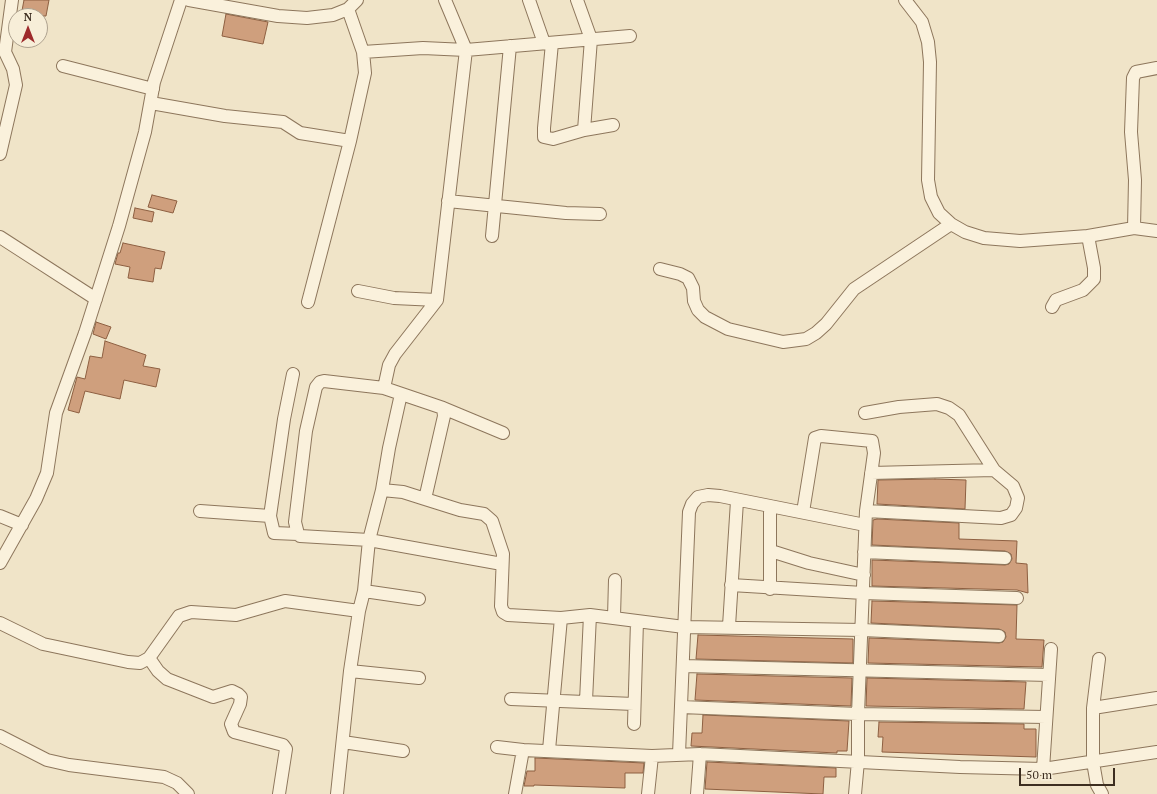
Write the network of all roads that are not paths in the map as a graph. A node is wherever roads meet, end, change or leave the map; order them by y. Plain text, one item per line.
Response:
1 (12, 0) edge
2 (181, 0) edge
3 (190, 0) edge
4 (357, 0) edge
5 (445, 0) edge
6 (529, 0) edge
7 (576, 0) edge
8 (905, 0) edge
9 (348, 9) junction
10 (630, 36) dead end
11 (591, 39) junction
12 (548, 43) junction
13 (510, 46) junction
14 (466, 50) junction
15 (363, 52) junction
16 (63, 66) dead end
17 (1157, 68) edge
18 (153, 90) junction
19 (151, 103) junction
20 (613, 125) dead end
21 (584, 130) junction
22 (350, 141) junction
23 (0, 154) edge
24 (448, 201) junction
25 (495, 206) junction
26 (600, 214) dead end
27 (951, 224) junction
28 (1134, 228) junction
29 (1157, 231) edge
30 (492, 236) dead end
31 (1088, 236) junction
32 (0, 237) edge
33 (660, 269) dead end
34 (358, 291) dead end
35 (96, 299) junction
36 (437, 300) junction
37 (308, 302) dead end
38 (1052, 307) dead end
39 (293, 374) dead end
40 (384, 388) junction
41 (401, 394) junction
42 (443, 408) junction
43 (865, 413) dead end
44 (503, 433) dead end
45 (994, 470) junction
46 (871, 473) junction
47 (382, 490) junction
48 (425, 499) junction
49 (737, 501) junction
50 (770, 506) junction
51 (866, 510) junction
52 (200, 511) dead end
53 (804, 512) junction
54 (0, 516) edge
55 (270, 516) junction
56 (22, 525) junction
57 (865, 525) junction
58 (298, 534) junction
59 (368, 540) junction
60 (771, 551) junction
61 (864, 552) junction
62 (1005, 558) dead end
63 (0, 564) edge
64 (502, 564) junction
65 (864, 575) junction
66 (615, 580) dead end
67 (731, 585) junction
68 (770, 589) junction
69 (364, 591) junction
70 (863, 593) junction
71 (1017, 598) dead end
72 (418, 599) dead end
73 (359, 611) junction
74 (590, 615) junction
75 (614, 617) junction
76 (561, 618) junction
77 (637, 621) junction
78 (0, 623) edge
79 (729, 626) junction
80 (684, 627) junction
81 (862, 630) junction
82 (999, 636) dead end
83 (1051, 649) dead end
84 (149, 658) junction
85 (1099, 658) dead end
86 (684, 666) junction
87 (859, 670) junction
88 (350, 671) junction
89 (1049, 675) junction
90 (419, 678) dead end
91 (1157, 698) edge
92 (511, 699) dead end
93 (554, 701) junction
94 (586, 702) junction
95 (634, 704) junction
96 (681, 707) junction
97 (1093, 708) junction
98 (858, 714) junction
99 (1046, 717) junction
100 (634, 724) dead end
101 (0, 736) edge
102 (343, 742) junction
103 (498, 747) dead end
104 (523, 750) junction
105 (549, 750) junction
106 (403, 751) dead end
107 (1157, 752) edge
108 (679, 754) junction
109 (700, 754) junction
110 (652, 756) junction
111 (858, 762) junction
112 (1093, 762) junction
113 (1043, 769) junction
114 (188, 794) edge
115 (279, 794) edge
116 (337, 794) edge
117 (515, 794) edge
118 (648, 794) edge
119 (697, 794) edge
120 (855, 794) edge
121 (1102, 794) edge

1 - 23 street
2 - 18 street
3 - 9 street
4 - 9 street
5 - 14 street
6 - 12 street
7 - 11 street
8 - 27 street
9 - 15 street
10 - 11 street
11 - 12 street
11 - 21 street
12 - 13 street
12 - 21 street
13 - 14 street
13 - 25 street
14 - 15 street
14 - 24 street
15 - 22 street
16 - 18 street
17 - 28 street
18 - 19 street
19 - 22 street
19 - 35 street
20 - 21 street
22 - 37 street
24 - 25 street
24 - 36 street
25 - 26 street
25 - 30 street
27 - 31 street
27 - 33 street
28 - 29 street
28 - 31 street
31 - 38 street
32 - 35 street
34 - 36 street
35 - 56 street
36 - 40 street
39 - 55 street
40 - 41 street
40 - 58 street
41 - 42 street
41 - 47 street
42 - 44 street
42 - 48 street
43 - 45 street
45 - 46 street
45 - 51 street
46 - 51 street
46 - 53 street
47 - 48 street
47 - 59 street
48 - 64 street
49 - 50 street
49 - 67 street
49 - 80 street
50 - 53 street
50 - 60 street
51 - 57 street
52 - 55 street
53 - 57 street
54 - 56 street
55 - 58 street
56 - 63 street
57 - 61 street
58 - 59 street
59 - 64 street
59 - 69 street
60 - 65 street
60 - 68 street
61 - 62 street
61 - 65 street
64 - 76 street
65 - 70 street
66 - 75 street
67 - 68 street
67 - 79 street
68 - 70 street
69 - 72 street
69 - 73 street
70 - 71 street
70 - 81 street
73 - 84 street
73 - 88 street
74 - 75 street
74 - 76 street
74 - 94 street
75 - 77 street
76 - 93 street
77 - 80 street
77 - 95 street
78 - 84 street
79 - 80 street
79 - 81 street
80 - 86 street
81 - 82 street
81 - 87 street
83 - 89 street
84 - 115 street
85 - 97 street
86 - 87 street
86 - 96 street
87 - 89 street
87 - 98 street
88 - 90 street
88 - 102 street
89 - 99 street
91 - 97 street
92 - 93 street
93 - 94 street
93 - 105 street
94 - 95 street
95 - 100 street
96 - 98 street
96 - 108 street
97 - 112 street
98 - 99 street
98 - 111 street
99 - 113 street
101 - 114 street
102 - 106 street
102 - 116 street
103 - 104 street
104 - 105 street
104 - 117 street
105 - 110 street
107 - 112 street
108 - 109 street
108 - 110 street
109 - 111 street
109 - 119 street
110 - 118 street
111 - 113 street
111 - 120 street
112 - 113 street
112 - 121 street

